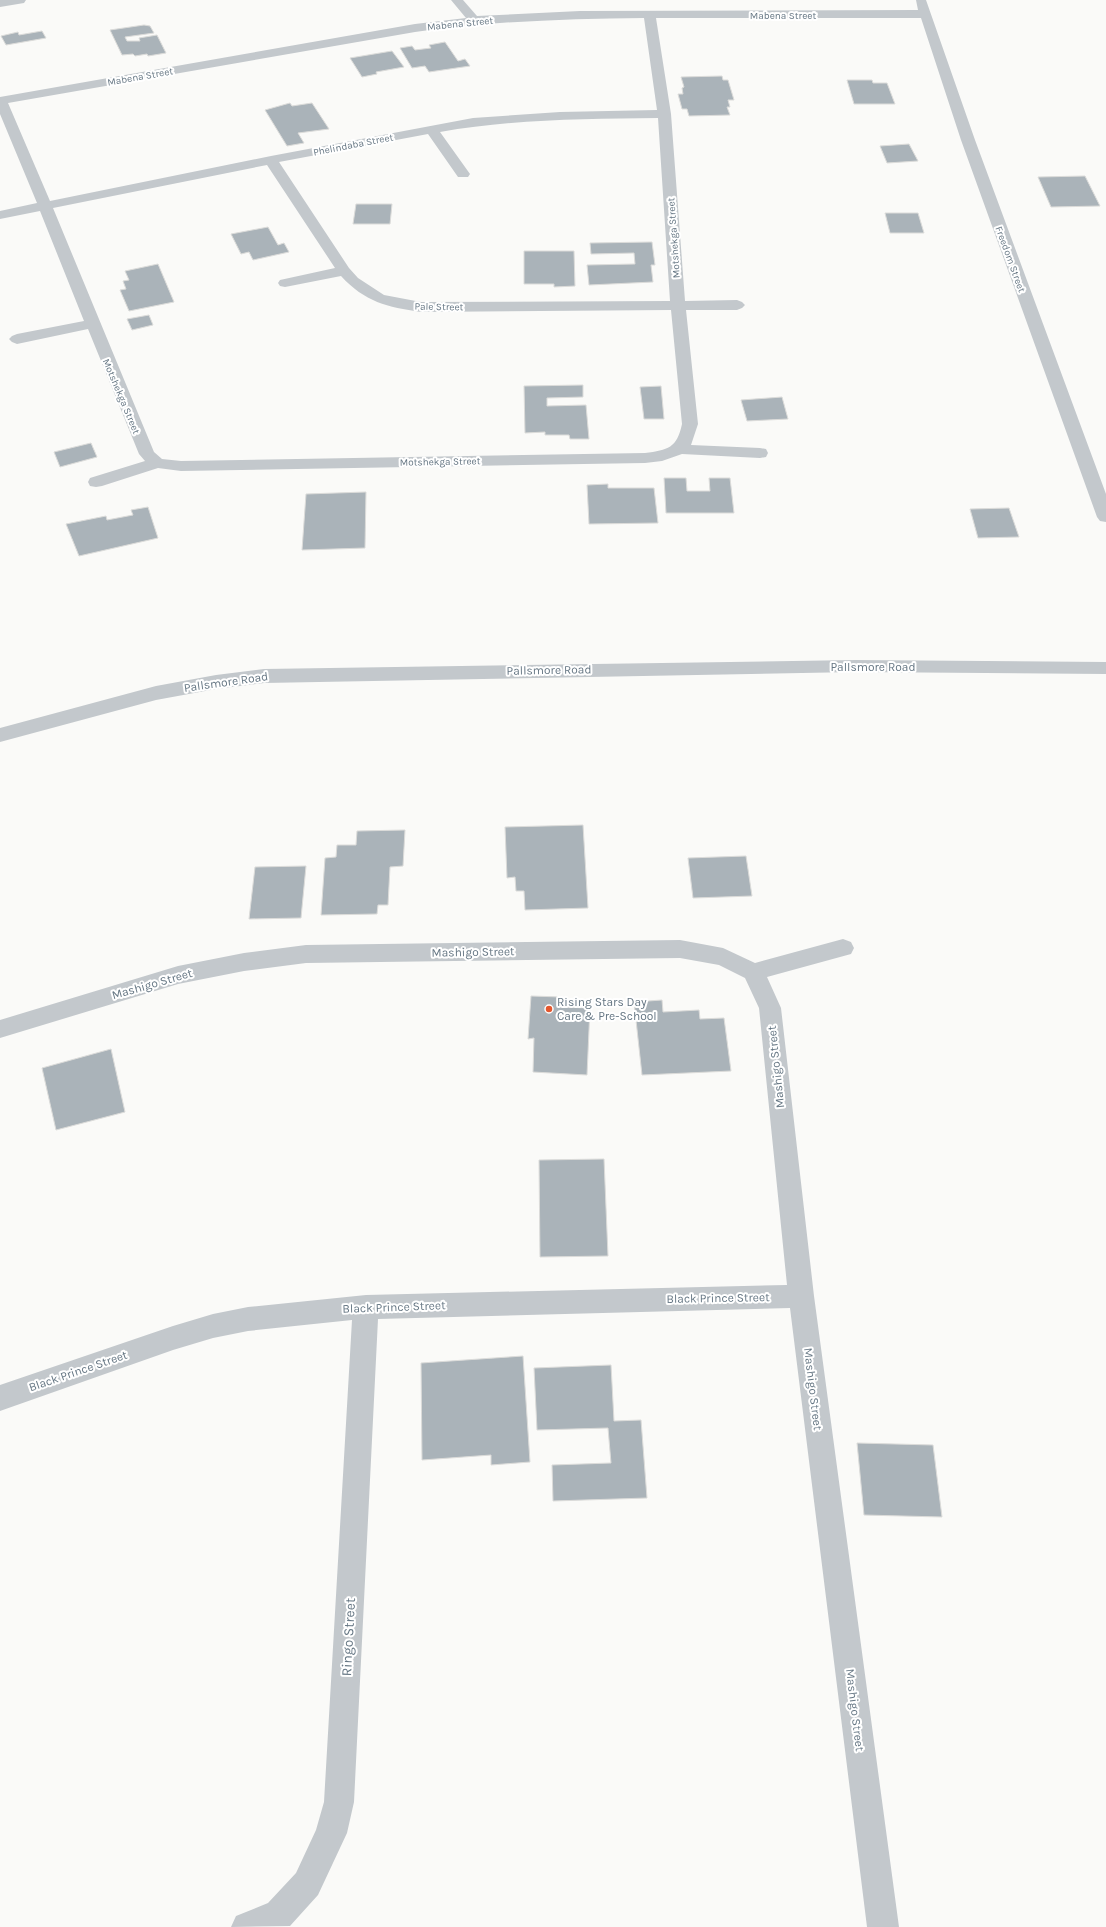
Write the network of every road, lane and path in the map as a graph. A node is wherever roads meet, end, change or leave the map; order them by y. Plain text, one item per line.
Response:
1 (20, 0) edge
2 (457, 0) edge
3 (920, 0) edge
4 (0, 3) edge
5 (926, 14) junction
6 (650, 16) junction
7 (474, 20) junction
8 (0, 101) edge
9 (664, 114) junction
10 (431, 129) junction
11 (271, 160) junction
12 (463, 174) dead end
13 (46, 205) junction
14 (0, 215) edge
15 (344, 271) junction
16 (285, 283) dead end
17 (678, 305) junction
18 (737, 305) dead end
19 (92, 324) junction
20 (17, 339) dead end
21 (681, 449) junction
22 (760, 453) dead end
23 (157, 463) junction
24 (96, 482) dead end
25 (1106, 517) edge
26 (1106, 668) edge
27 (0, 735) edge
28 (843, 948) dead end
29 (753, 972) junction
30 (0, 1029) edge
31 (801, 1296) junction
32 (366, 1307) junction
33 (0, 1398) edge
34 (247, 1927) edge
35 (884, 1927) edge

1 - 4 street
2 - 7 street
3 - 5 street, Freedom Street
5 - 6 street, Mabena Street
5 - 25 street, Freedom Street
6 - 7 street, Mabena Street
6 - 9 street, Motshekga Street
7 - 8 street, Mabena Street
8 - 13 street, Motshekga Street
9 - 10 street, Phelindaba Street
9 - 17 street, Motshekga Street
10 - 11 street, Phelindaba Street
10 - 12 street
11 - 13 street, Phelindaba Street
11 - 15 street, Pale Street
13 - 14 street, Phelindaba Street
13 - 19 street, Motshekga Street
15 - 16 street
15 - 17 street, Pale Street
17 - 18 street, Pale Street
17 - 21 street, Motshekga Street
19 - 20 street
19 - 23 street, Motshekga Street
21 - 22 street
21 - 23 street, Motshekga Street
23 - 24 street
26 - 27 street, Pallsmore Road
28 - 29 street
29 - 30 street, Mashigo Street
29 - 31 street, Mashigo Street
31 - 32 street, Black Prince Street
31 - 35 street, Mashigo Street
32 - 33 street, Black Prince Street
32 - 34 street, Ringo Street

